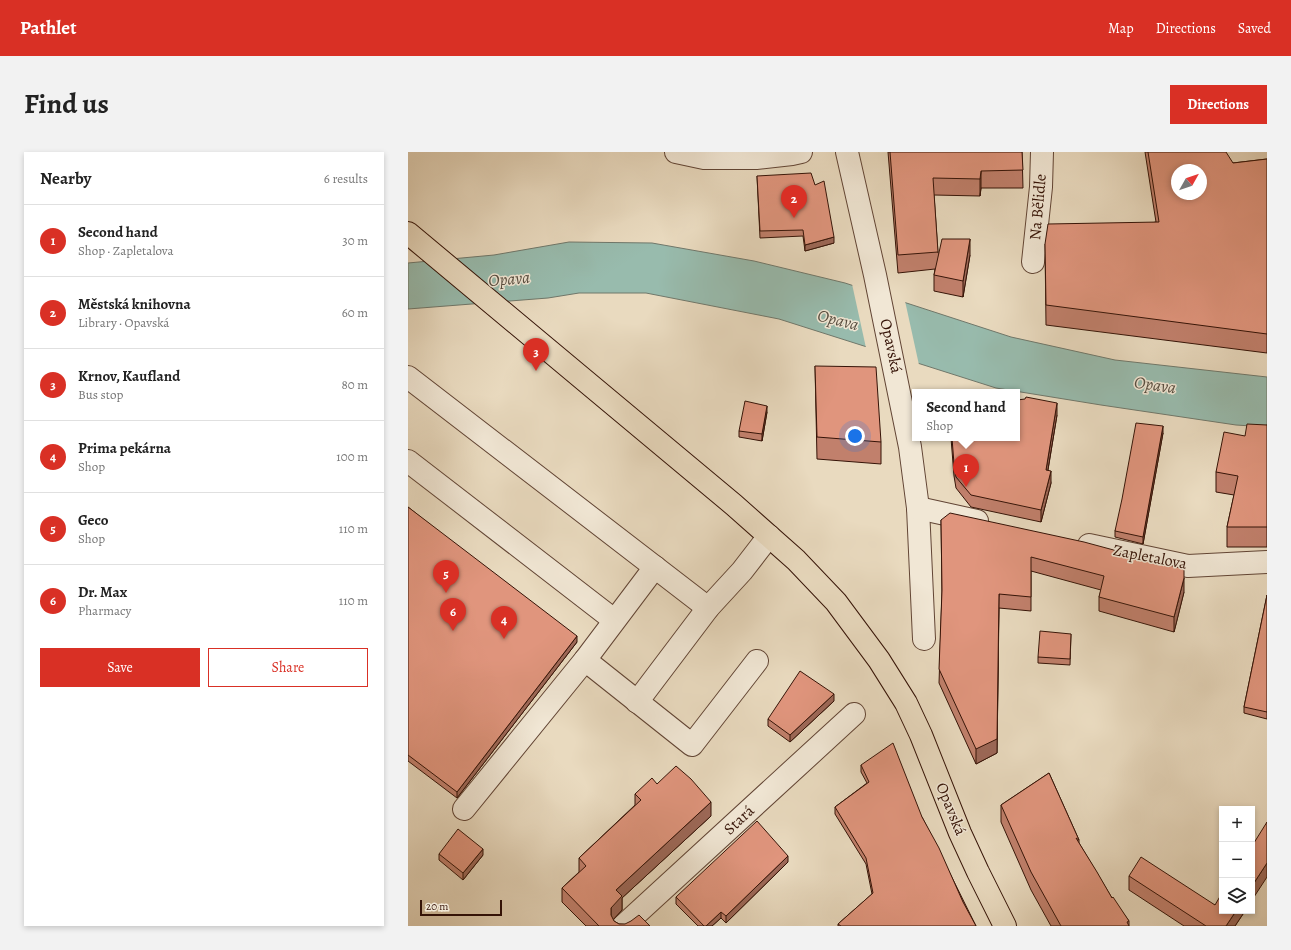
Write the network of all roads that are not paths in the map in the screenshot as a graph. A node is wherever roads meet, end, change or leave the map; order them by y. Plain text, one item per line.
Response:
1 (676, 152) edge
2 (801, 152) edge
3 (847, 152) edge
4 (1042, 152) edge
5 (408, 233) edge
6 (1033, 262) dead end
7 (408, 377) edge
8 (408, 460) edge
9 (918, 508) junction
10 (995, 525) edge
11 (769, 536) junction
12 (1072, 541) edge
13 (1267, 562) edge
14 (655, 567) junction
15 (708, 608) junction
16 (614, 620) junction
17 (924, 639) dead end
18 (584, 660) junction
19 (757, 661) dead end
20 (637, 702) junction
21 (854, 714) dead end
22 (464, 810) dead end
23 (623, 926) edge
24 (1006, 926) edge

1 - 2 street
3 - 9 street, Opavská
4 - 6 street, Na Bělidle
5 - 11 main road, Opavská
7 - 14 street
8 - 16 street
9 - 10 street
9 - 17 street, Opavská
11 - 15 street
11 - 24 main road, Opavská
12 - 13 street, Zapletalova
14 - 15 street
14 - 16 street
15 - 20 street
16 - 18 street
18 - 20 street
18 - 22 street
19 - 20 street
21 - 23 street, Stará

